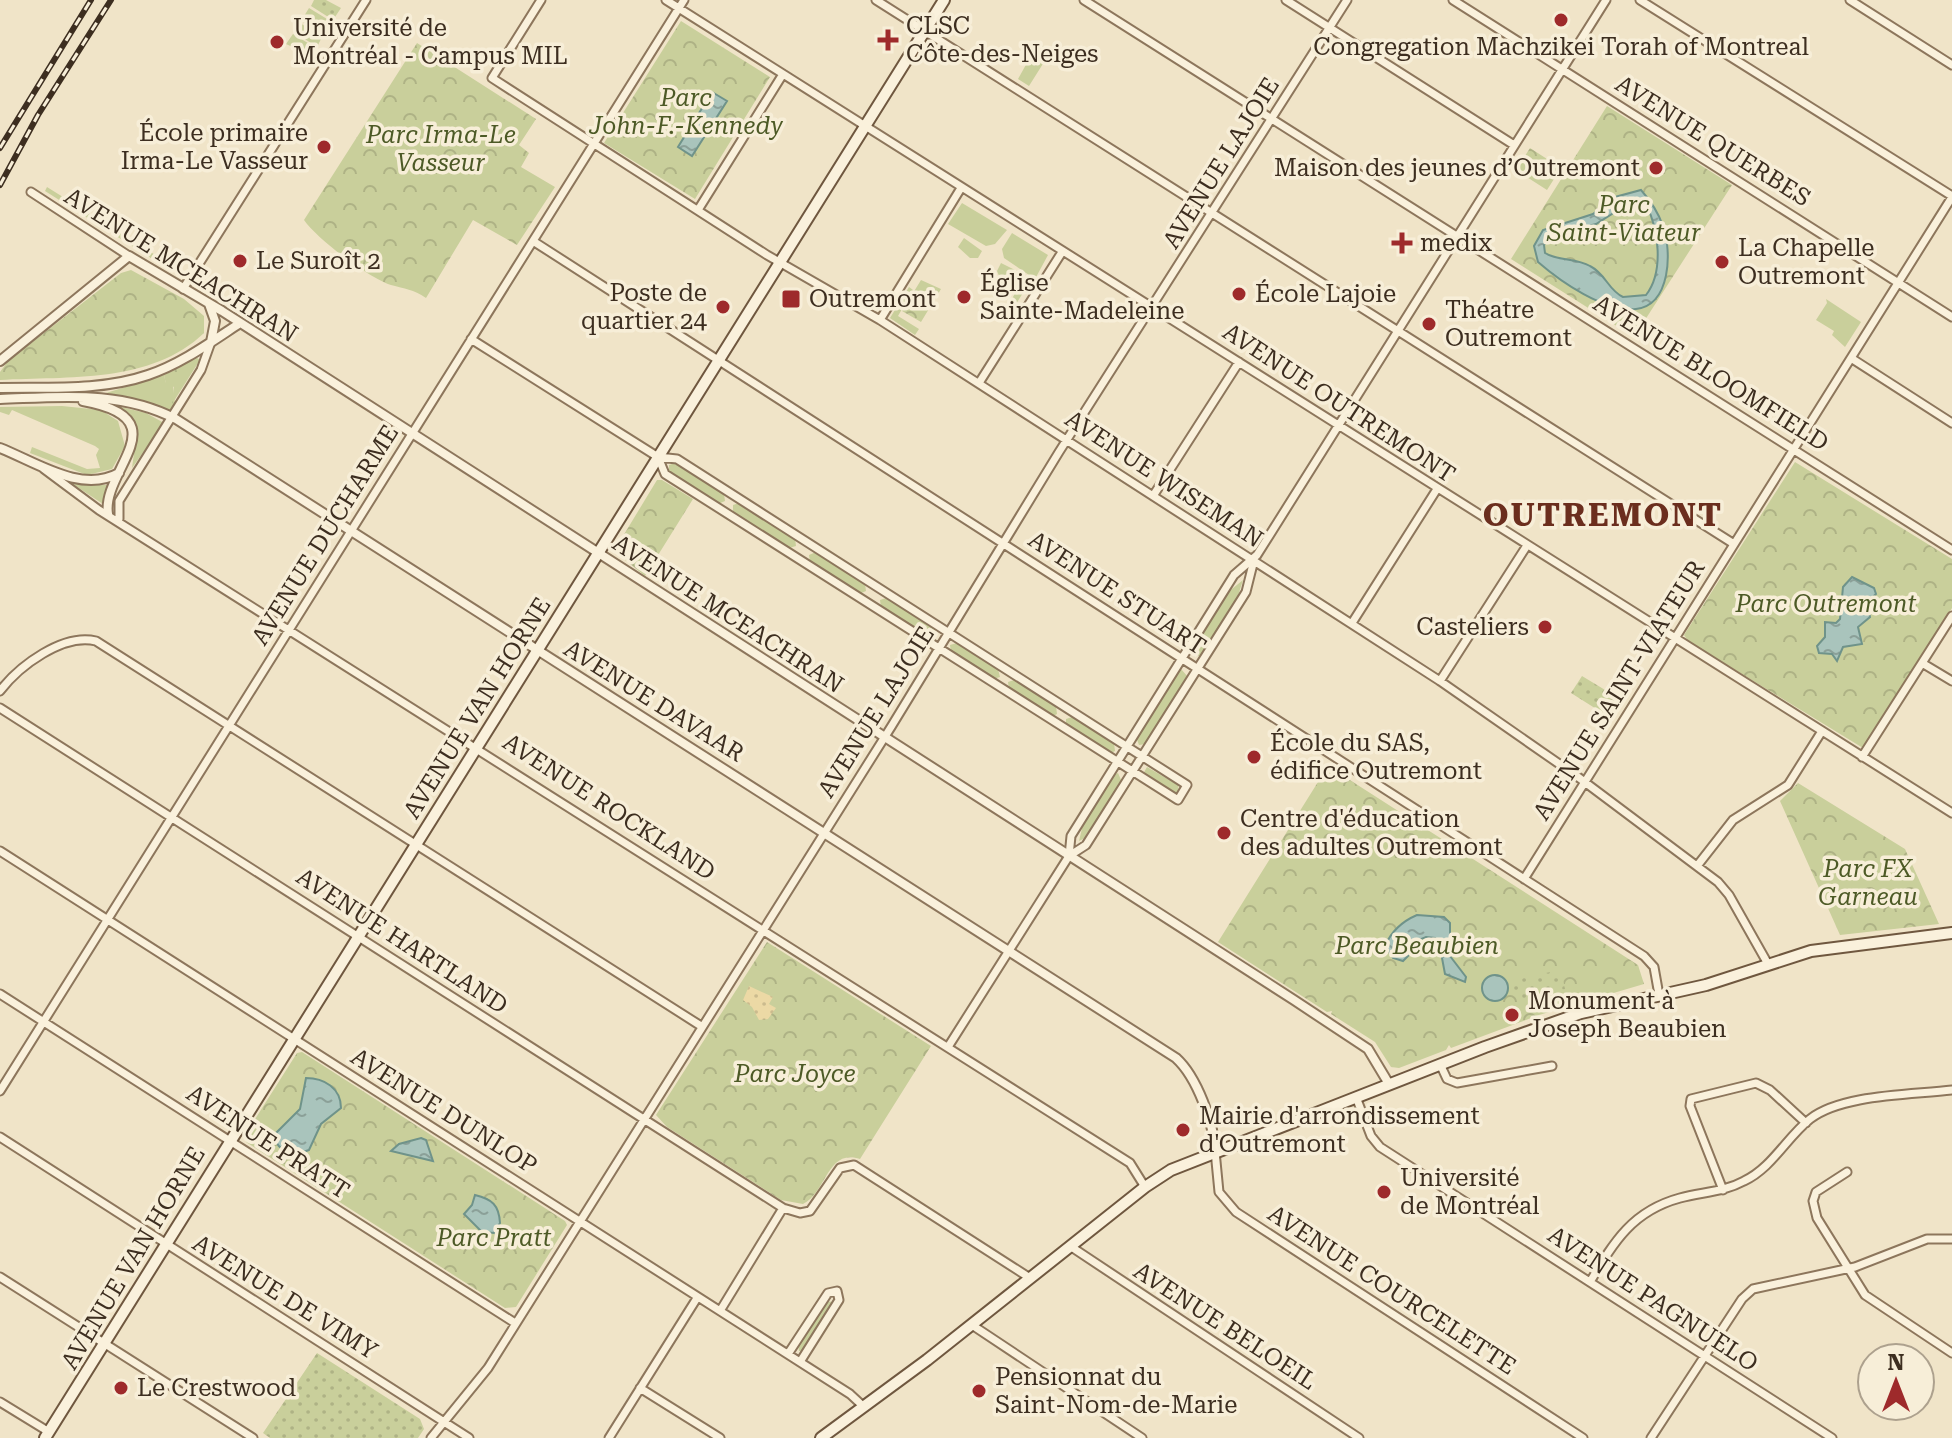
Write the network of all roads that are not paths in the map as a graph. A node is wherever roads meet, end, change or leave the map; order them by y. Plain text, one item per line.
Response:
1 (366, 0) edge
2 (541, 0) edge
3 (666, 0) edge
4 (684, 0) edge
5 (876, 0) edge
6 (944, 0) edge
7 (1084, 0) edge
8 (1286, 0) edge
9 (1347, 0) edge
10 (1453, 0) edge
11 (1606, 0) edge
12 (1640, 0) edge
13 (1850, 0) edge
14 (679, 8) junction
15 (1329, 28) junction
16 (924, 31) junction
17 (1952, 65) edge
18 (1562, 69) junction
19 (783, 74) junction
20 (1272, 120) junction
21 (865, 126) junction
22 (594, 143) junction
23 (1514, 145) junction
24 (961, 188) junction
25 (31, 192) dead end
26 (1952, 196) edge
27 (698, 210) junction
28 (1212, 214) junction
29 (1458, 237) junction
30 (533, 241) junction
31 (1062, 252) junction
32 (129, 256) junction
33 (780, 261) junction
34 (1899, 282) junction
35 (183, 289) junction
36 (208, 304) junction
37 (1152, 308) junction
38 (1952, 317) edge
39 (880, 320) junction
40 (240, 323) junction
41 (1397, 331) junction
42 (471, 339) junction
43 (211, 342) junction
44 (1851, 358) junction
45 (0, 361) edge
46 (718, 361) junction
47 (1239, 362) junction
48 (979, 383) junction
49 (0, 388) edge
50 (62, 397) junction
51 (0, 399) edge
52 (172, 417) junction
53 (1952, 423) edge
54 (1338, 426) junction
55 (411, 435) junction
56 (1067, 440) junction
57 (0, 448) edge
58 (1794, 449) junction
59 (658, 457) junction
60 (42, 467) junction
61 (120, 473) junction
62 (1437, 489) junction
63 (1153, 496) junction
64 (108, 514) junction
65 (119, 519) junction
66 (350, 531) junction
67 (1003, 543) junction
68 (1734, 544) junction
69 (1526, 547) junction
70 (1952, 550) edge
71 (597, 554) junction
72 (1254, 560) junction
73 (1952, 616) edge
74 (1352, 623) junction
75 (290, 628) junction
76 (948, 633) junction
77 (1675, 639) junction
78 (939, 648) junction
79 (536, 650) junction
80 (1182, 658) junction
81 (1922, 663) junction
82 (1196, 668) junction
83 (1440, 681) junction
84 (1952, 681) edge
85 (0, 691) edge
86 (0, 708) edge
87 (228, 725) junction
88 (1822, 731) junction
89 (885, 737) junction
90 (476, 746) junction
91 (1126, 747) junction
92 (1142, 756) junction
93 (1862, 757) junction
94 (1117, 762) junction
95 (1132, 771) junction
96 (1585, 783) junction
97 (1952, 813) edge
98 (171, 817) junction
99 (824, 833) junction
100 (416, 842) junction
101 (0, 851) edge
102 (1069, 856) junction
103 (1697, 866) junction
104 (1524, 879) junction
105 (108, 918) junction
106 (764, 930) junction
107 (1952, 933) edge
108 (357, 936) junction
109 (1009, 952) junction
110 (1768, 964) junction
111 (0, 994) edge
112 (1659, 995) junction
113 (43, 1020) junction
114 (701, 1026) junction
115 (293, 1038) junction
116 (948, 1047) junction
117 (1440, 1064) junction
118 (1552, 1066) dead end
119 (1389, 1084) junction
120 (1952, 1090) edge
121 (0, 1091) edge
122 (1356, 1097) junction
123 (644, 1118) junction
124 (1806, 1123) junction
125 (0, 1137) edge
126 (229, 1140) junction
127 (1215, 1151) junction
128 (1847, 1172) dead end
129 (1145, 1187) junction
130 (1723, 1190) junction
131 (783, 1208) junction
132 (579, 1222) junction
133 (1952, 1239) edge
134 (167, 1245) junction
135 (1070, 1246) junction
136 (1849, 1269) junction
137 (0, 1277) edge
138 (1030, 1278) junction
139 (1590, 1282) junction
140 (697, 1298) junction
141 (720, 1311) junction
142 (515, 1323) junction
143 (972, 1325) junction
144 (106, 1343) junction
145 (1952, 1353) edge
146 (788, 1354) junction
147 (1704, 1356) junction
148 (800, 1362) junction
149 (640, 1388) junction
150 (0, 1402) edge
151 (864, 1407) junction
152 (445, 1423) junction
153 (47, 1435) edge
154 (253, 1438) edge
155 (431, 1438) edge
156 (469, 1438) edge
157 (609, 1438) edge
158 (720, 1438) edge
159 (821, 1438) edge
160 (1142, 1438) edge
161 (1359, 1438) edge
162 (1583, 1438) edge
163 (1651, 1438) edge
164 (1832, 1438) edge

1 - 35 street
2 - 22 street, AVENUE WISEMAN
3 - 14 street, AVENUE OUTREMONT
4 - 14 street, AVENUE DUCHARME
5 - 16 street
6 - 16 main road, AVENUE VAN HORNE
7 - 20 street, AVENUE BLOOMFIELD
8 - 15 street
9 - 15 street, AVENUE LAJOIE
10 - 18 street, AVENUE QUERBES
11 - 18 street
12 - 26 street
13 - 17 street
14 - 19 street, AVENUE OUTREMONT
14 - 22 street, AVENUE DUCHARME
15 - 20 street, AVENUE LAJOIE
15 - 23 street
16 - 21 main road, AVENUE VAN HORNE
16 - 28 street
18 - 23 street
18 - 34 street, AVENUE QUERBES
19 - 21 street, AVENUE OUTREMONT
19 - 27 street
20 - 28 street, AVENUE LAJOIE
20 - 29 street, AVENUE BLOOMFIELD
21 - 24 street, AVENUE OUTREMONT
21 - 33 main road, AVENUE VAN HORNE
22 - 27 street, AVENUE WISEMAN
22 - 30 street, AVENUE DUCHARME
23 - 29 street
24 - 31 street, AVENUE OUTREMONT
24 - 39 street
25 - 32 street, AVENUE MCEACHRAN
26 - 34 street, AVENUE SAINT-VIATEUR
27 - 33 street, AVENUE WISEMAN
28 - 37 street, AVENUE LAJOIE
28 - 41 street
29 - 41 street
29 - 58 street, AVENUE BLOOMFIELD
30 - 42 street, AVENUE DUCHARME
30 - 46 street, AVENUE STUART
31 - 37 street, AVENUE OUTREMONT
31 - 48 street
32 - 35 street, AVENUE MCEACHRAN
32 - 45 street
33 - 39 street, AVENUE WISEMAN
33 - 46 main road, AVENUE VAN HORNE
34 - 38 street, AVENUE QUERBES
34 - 44 street, AVENUE SAINT-VIATEUR
35 - 36 street, AVENUE MCEACHRAN
36 - 40 street, AVENUE MCEACHRAN
36 - 43 street
37 - 47 street, AVENUE OUTREMONT
37 - 56 street, AVENUE LAJOIE
39 - 48 street, AVENUE WISEMAN
40 - 43 street
40 - 55 street, AVENUE MCEACHRAN
41 - 54 street
41 - 68 street
42 - 55 street, AVENUE DUCHARME
42 - 59 street
43 - 49 street
43 - 52 street
44 - 53 street
44 - 58 street, AVENUE SAINT-VIATEUR
46 - 59 main road, AVENUE VAN HORNE
46 - 67 street, AVENUE STUART
47 - 54 street, AVENUE OUTREMONT
47 - 63 street
48 - 56 street, AVENUE WISEMAN
50 - 51 street
50 - 52 street, AVENUE DAVAAR
50 - 61 street
52 - 65 street
52 - 66 street, AVENUE DAVAAR
54 - 62 street, AVENUE OUTREMONT
54 - 72 street
55 - 66 street, AVENUE DUCHARME
55 - 71 street, AVENUE MCEACHRAN
56 - 63 street, AVENUE WISEMAN
56 - 67 street, AVENUE LAJOIE
57 - 60 street, AVENUE ROCKLAND
58 - 68 street, AVENUE SAINT-VIATEUR
58 - 70 street, AVENUE BLOOMFIELD
59 - 71 main road, AVENUE VAN HORNE
59 - 76 street
59 - 78 street
60 - 61 street
60 - 64 street, AVENUE ROCKLAND
61 - 64 street
62 - 69 street, AVENUE OUTREMONT
62 - 74 street
63 - 72 street, AVENUE WISEMAN
64 - 65 street, AVENUE ROCKLAND
65 - 75 street, AVENUE ROCKLAND
66 - 75 street, AVENUE DUCHARME
66 - 79 street, AVENUE DAVAAR
67 - 76 street, AVENUE LAJOIE
67 - 80 street, AVENUE STUART
68 - 77 street, AVENUE SAINT-VIATEUR
69 - 77 street, AVENUE OUTREMONT
69 - 83 street
71 - 79 main road, AVENUE VAN HORNE
71 - 89 street, AVENUE MCEACHRAN
72 - 74 street, AVENUE WISEMAN
72 - 80 street
72 - 82 street
73 - 81 street
74 - 83 street, AVENUE WISEMAN
75 - 87 street, AVENUE DUCHARME
75 - 90 street, AVENUE ROCKLAND
76 - 78 street, AVENUE LAJOIE
76 - 91 street
77 - 88 street, AVENUE OUTREMONT
77 - 96 street, AVENUE SAINT-VIATEUR
78 - 89 street, AVENUE LAJOIE
78 - 94 street
79 - 90 main road, AVENUE VAN HORNE
79 - 99 street, AVENUE DAVAAR
80 - 82 street, AVENUE STUART
80 - 91 street
81 - 84 street
81 - 93 street
82 - 92 street
82 - 104 street, AVENUE STUART
83 - 96 street, AVENUE WISEMAN
85 - 87 street
86 - 98 street, AVENUE HARTLAND
87 - 98 street, AVENUE DUCHARME
87 - 100 street
88 - 93 street, AVENUE OUTREMONT
88 - 103 street
89 - 99 street, AVENUE LAJOIE
89 - 102 street, AVENUE MCEACHRAN
90 - 100 main road, AVENUE VAN HORNE
90 - 106 street, AVENUE ROCKLAND
91 - 92 street
91 - 94 street
92 - 95 street
92 - 95 street
93 - 97 street, AVENUE OUTREMONT
94 - 95 street
94 - 102 street
95 - 102 street
96 - 103 street, AVENUE WISEMAN
96 - 104 street, AVENUE SAINT-VIATEUR
98 - 105 street, AVENUE DUCHARME
98 - 108 street, AVENUE HARTLAND
99 - 106 street, AVENUE LAJOIE
99 - 109 street, AVENUE DAVAAR
100 - 108 main road, AVENUE VAN HORNE
100 - 114 street
101 - 105 street, AVENUE DUNLOP
102 - 109 street
102 - 119 street, AVENUE MCEACHRAN
103 - 110 street, AVENUE WISEMAN
104 - 112 street, AVENUE STUART
105 - 113 street, AVENUE DUCHARME
105 - 115 street, AVENUE DUNLOP
106 - 114 street, AVENUE LAJOIE
106 - 116 street, AVENUE ROCKLAND
107 - 110 main road
108 - 115 main road, AVENUE VAN HORNE
108 - 123 street, AVENUE HARTLAND
109 - 116 street
109 - 127 street, AVENUE DAVAAR
110 - 112 main road
111 - 113 street, AVENUE PRATT
112 - 117 main road
113 - 121 street, AVENUE DUCHARME
113 - 126 street, AVENUE PRATT
114 - 123 street, AVENUE LAJOIE
115 - 126 main road, AVENUE VAN HORNE
115 - 132 street, AVENUE DUNLOP
116 - 129 street, AVENUE ROCKLAND
117 - 118 street
117 - 119 main road
119 - 122 main road
120 - 124 street
122 - 127 main road
122 - 139 street, AVENUE PAGNUELO
123 - 131 street, AVENUE HARTLAND
123 - 132 street, AVENUE LAJOIE
124 - 130 street
124 - 130 street
125 - 134 street, AVENUE DE VIMY
126 - 134 main road, AVENUE VAN HORNE
126 - 142 street, AVENUE PRATT
127 - 129 main road
127 - 162 street, AVENUE COURCELETTE
128 - 136 street
129 - 135 main road
130 - 139 street
131 - 138 street
131 - 141 street
132 - 140 street, AVENUE DUNLOP
132 - 142 street, AVENUE LAJOIE
133 - 136 street
134 - 144 main road, AVENUE VAN HORNE
134 - 152 street, AVENUE DE VIMY
135 - 138 main road
135 - 161 street, AVENUE BELOEIL
136 - 145 street
136 - 147 street
137 - 144 street
138 - 143 main road
139 - 147 street, AVENUE PAGNUELO
140 - 141 street, AVENUE DUNLOP
140 - 149 street
141 - 146 street, AVENUE DUNLOP
142 - 152 street, AVENUE LAJOIE
143 - 151 main road
143 - 160 street
144 - 153 main road, AVENUE VAN HORNE
144 - 154 street
146 - 148 street, AVENUE DUNLOP
146 - 148 street
147 - 163 street
147 - 164 street, AVENUE PAGNUELO
148 - 151 street, AVENUE DUNLOP
149 - 157 street
149 - 158 street
150 - 153 street
151 - 159 main road
152 - 155 street, AVENUE LAJOIE
152 - 156 street, AVENUE DE VIMY

